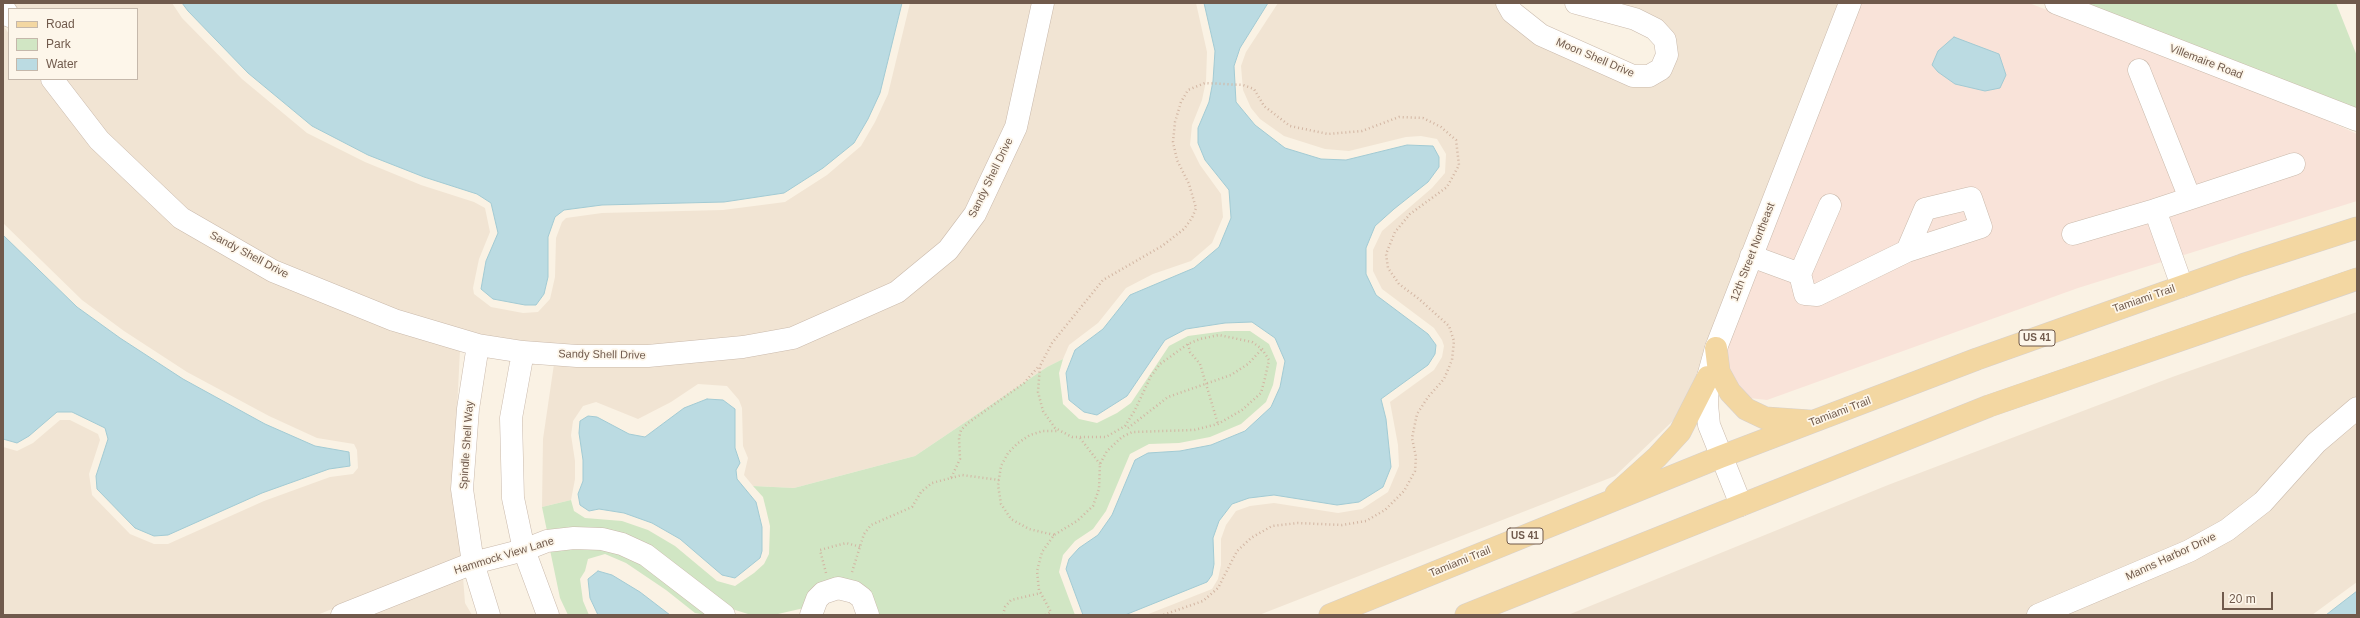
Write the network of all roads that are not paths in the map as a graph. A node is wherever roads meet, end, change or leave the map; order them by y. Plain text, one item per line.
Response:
1 (1043, 3) edge
2 (1508, 3) edge
3 (1576, 3) edge
4 (1850, 3) edge
5 (2056, 3) edge
6 (2139, 70) dead end
7 (53, 80) edge
8 (2357, 120) edge
9 (2294, 164) dead end
10 (2189, 196) junction
11 (1830, 205) dead end
12 (2154, 210) junction
13 (2357, 228) edge
14 (2073, 234) dead end
15 (1907, 252) dead end
16 (1751, 256) junction
17 (1800, 274) junction
18 (2357, 279) edge
19 (2182, 286) junction
20 (478, 345) junction
21 (1716, 348) junction
22 (523, 352) junction
23 (1708, 377) junction
24 (2357, 408) edge
25 (1814, 422) junction
26 (1720, 457) junction
27 (1603, 505) junction
28 (1741, 505) junction
29 (524, 550) junction
30 (473, 563) junction
31 (342, 615) edge
32 (489, 615) edge
33 (548, 615) edge
34 (724, 615) edge
35 (811, 615) edge
36 (868, 615) edge
37 (1330, 615) edge
38 (1466, 615) edge
39 (2038, 615) edge

1 - 22 street, Sandy Shell Drive
2 - 3 street, Moon Shell Drive
4 - 16 street, 12th Street Northeast
5 - 8 street, Villemaire Road
6 - 10 street
7 - 20 street, Sandy Shell Drive
9 - 10 street
10 - 12 street
11 - 17 street
12 - 14 street
12 - 19 street
13 - 19 main road, Tamiami Trail / US 41
15 - 17 street
16 - 17 street
16 - 21 street, 12th Street Northeast
18 - 28 main road
19 - 25 main road, Tamiami Trail / US 41
20 - 22 street, Sandy Shell Drive
20 - 30 street, Spindle Shell Way
21 - 23 street, 12th Street Northeast
21 - 25 main road
22 - 29 street
23 - 26 street, 12th Street Northeast
23 - 27 main road
24 - 39 street, Manns Harbor Drive
25 - 26 main road, Tamiami Trail / US 41
26 - 27 main road, Tamiami Trail / US 41
26 - 28 street, 12th Street Northeast
27 - 37 main road, Tamiami Trail / US 41
28 - 38 main road
29 - 30 street, Hammock View Lane
29 - 33 street
29 - 34 street, Hammock View Lane
30 - 31 street, Hammock View Lane
30 - 32 street, Spindle Shell Way
35 - 36 street

